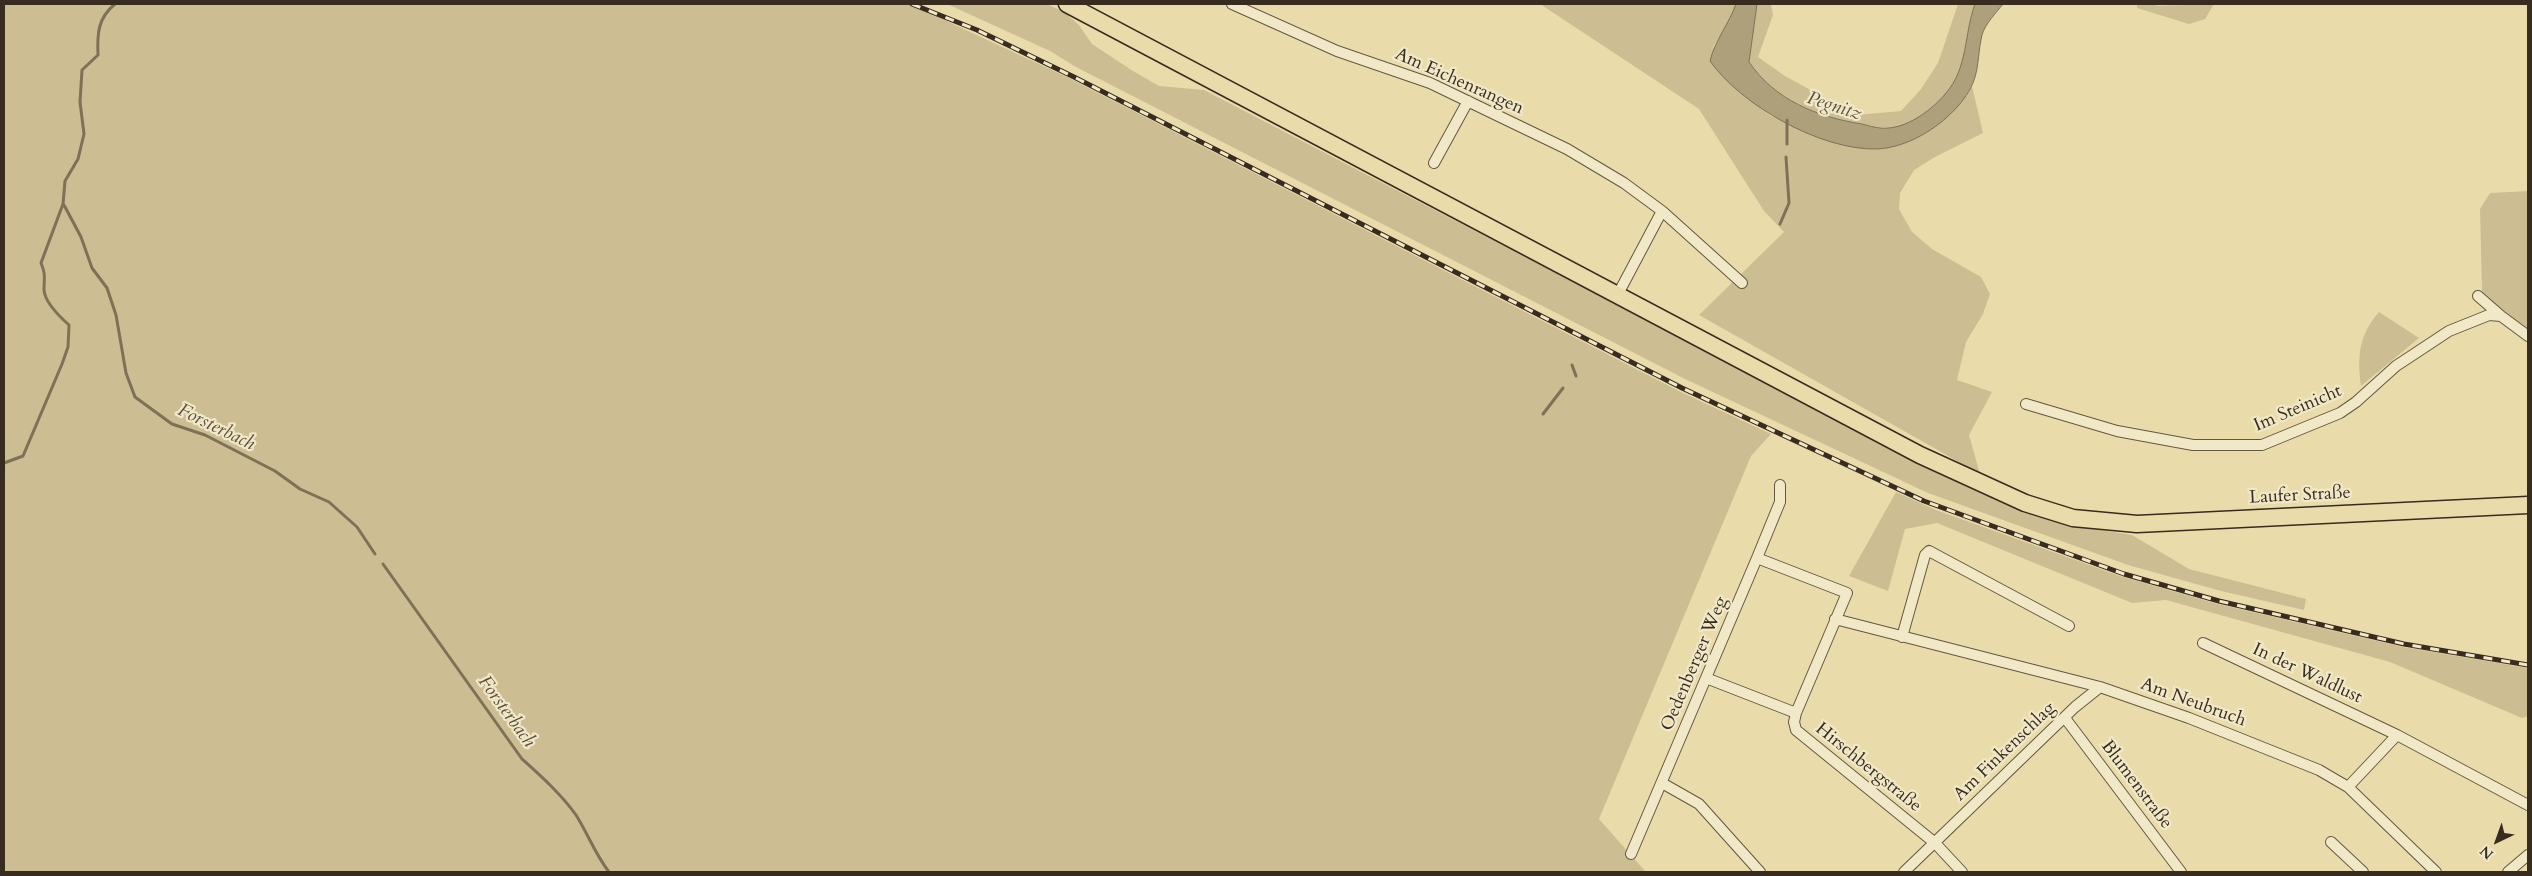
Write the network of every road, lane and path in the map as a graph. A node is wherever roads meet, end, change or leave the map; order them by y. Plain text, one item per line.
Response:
1 (1067, 4) edge
2 (1232, 4) edge
3 (1468, 101) junction
4 (1434, 163) dead end
5 (1662, 211) junction
6 (1742, 283) dead end
7 (1617, 296) junction
8 (2478, 296) dead end
9 (2500, 316) junction
10 (2528, 336) edge
11 (2026, 404) dead end
12 (1780, 485) dead end
13 (2528, 505) edge
14 (1758, 558) junction
15 (1835, 619) junction
16 (2070, 626) dead end
17 (1902, 637) junction
18 (2203, 643) dead end
19 (1706, 678) junction
20 (2100, 687) junction
21 (1796, 713) junction
22 (2064, 718) junction
23 (2397, 735) junction
24 (1662, 783) junction
25 (2348, 787) junction
26 (2528, 805) edge
27 (2331, 842) dead end
28 (1934, 843) junction
29 (1631, 854) dead end
30 (2528, 855) edge
31 (1760, 872) edge
32 (1904, 872) edge
33 (1962, 872) edge
34 (2181, 872) edge
35 (2363, 872) edge
36 (2436, 872) edge
37 (2508, 872) edge

1 - 7 main road, Laufer Straße
2 - 3 street, Am Eichenrangen
3 - 4 street
3 - 5 street, Am Eichenrangen
5 - 6 street, Am Eichenrangen
5 - 7 street
7 - 13 main road, Laufer Straße
8 - 9 street
9 - 10 street
9 - 11 street, Im Steinicht
12 - 14 street, Oedenberger Weg
14 - 15 street, Hirschbergstraße
14 - 19 street, Oedenberger Weg
15 - 17 street, Am Neubruch
15 - 21 street, Hirschbergstraße
16 - 17 street
17 - 20 street, Am Neubruch
18 - 23 street, In der Waldlust
19 - 21 street, Hirschbergstraße
19 - 24 street, Oedenberger Weg
20 - 22 street, Am Finkenschlag
20 - 25 street, Am Neubruch
21 - 28 street, Hirschbergstraße
22 - 28 street, Am Finkenschlag
22 - 34 street, Blumenstraße
23 - 25 street
23 - 26 street, In der Waldlust
24 - 29 street, Oedenberger Weg
24 - 31 street
25 - 36 street, Am Neubruch
27 - 35 street
28 - 32 street, Am Finkenschlag
28 - 33 street
30 - 37 street

